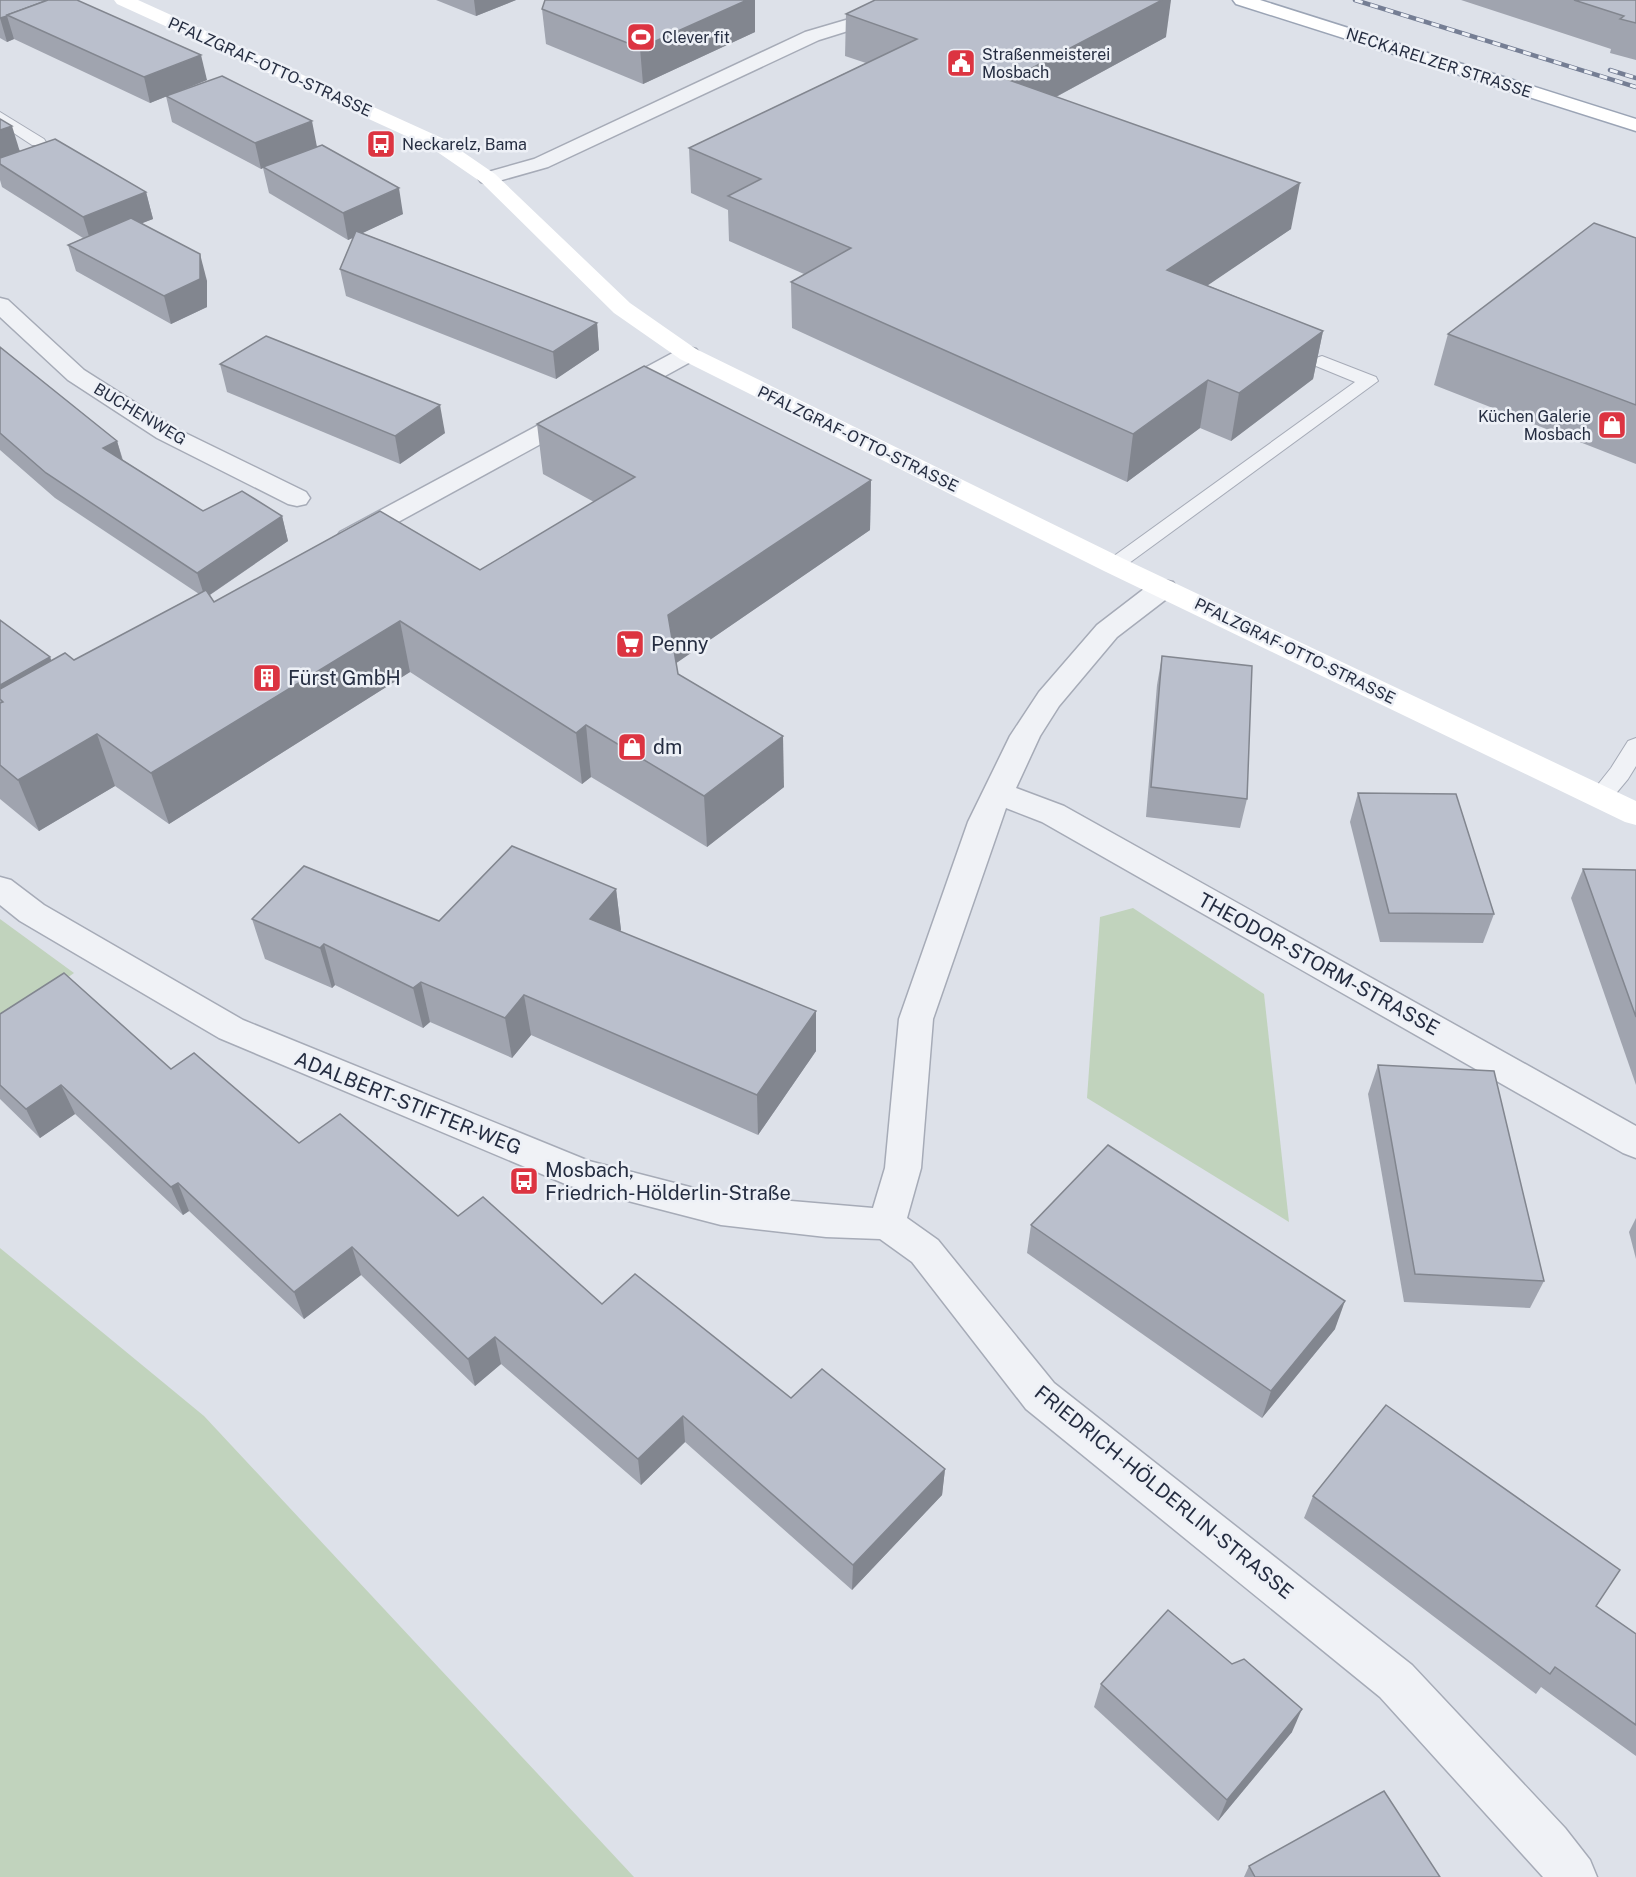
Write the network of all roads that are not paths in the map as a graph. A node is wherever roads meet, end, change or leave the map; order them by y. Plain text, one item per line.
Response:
1 (123, 0) edge
2 (1242, 0) edge
3 (903, 8) edge
4 (0, 117) edge
5 (1636, 125) edge
6 (38, 142) edge
7 (488, 178) junction
8 (0, 305) edge
9 (688, 354) junction
10 (1322, 362) dead end
11 (297, 498) dead end
12 (331, 548) edge
13 (1114, 565) junction
14 (1163, 588) junction
15 (1636, 746) edge
16 (999, 793) junction
17 (1600, 797) junction
18 (1636, 814) edge
19 (0, 888) edge
20 (1636, 1143) edge
21 (887, 1224) junction
22 (1573, 1877) edge

1 - 7 street, PFALZGRAF-OTTO-STRASSE
2 - 5 street, NECKARELZER STRASSE
3 - 7 street
4 - 6 lane
7 - 9 street, PFALZGRAF-OTTO-STRASSE
8 - 11 street, BUCHENWEG
9 - 12 street
9 - 13 street, PFALZGRAF-OTTO-STRASSE
10 - 13 lane
13 - 14 street, PFALZGRAF-OTTO-STRASSE
14 - 16 street
14 - 17 street, PFALZGRAF-OTTO-STRASSE
15 - 17 lane
16 - 20 street, THEODOR-STORM-STRASSE
16 - 21 street
17 - 18 street, PFALZGRAF-OTTO-STRASSE
19 - 21 street, ADALBERT-STIFTER-WEG
21 - 22 street, FRIEDRICH-HÖLDERLIN-STRASSE

